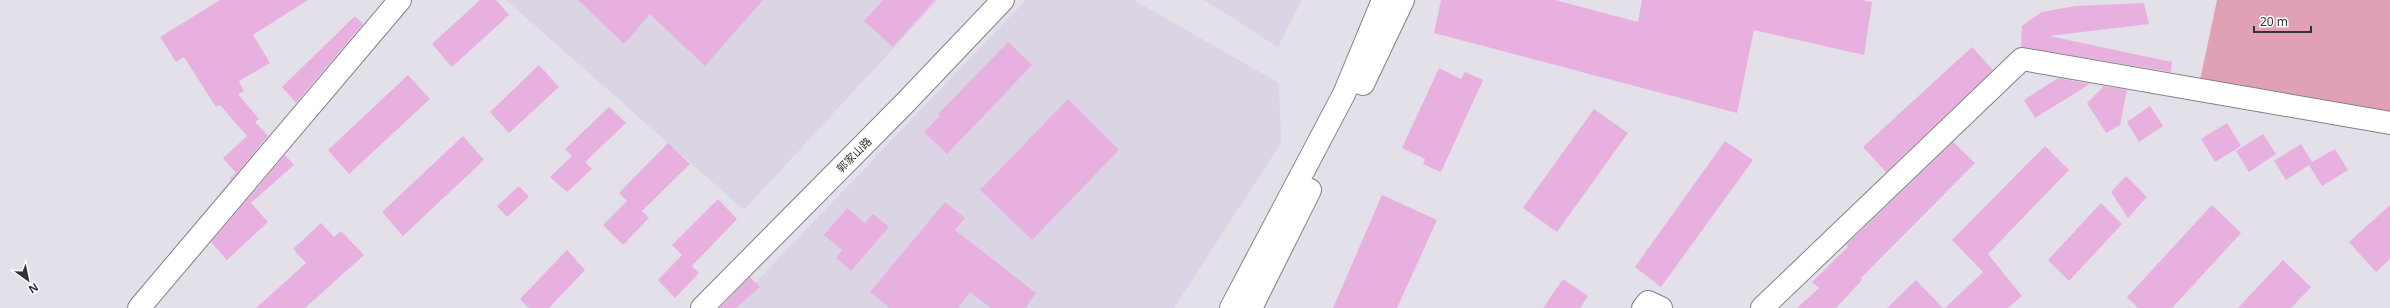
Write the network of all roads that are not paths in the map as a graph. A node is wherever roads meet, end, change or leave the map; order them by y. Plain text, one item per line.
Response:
1 (400, 0) edge
2 (1003, 0) edge
3 (1383, 0) edge
4 (1403, 0) edge
5 (2390, 124) edge
6 (139, 308) edge
7 (702, 308) edge
8 (1231, 308) edge
9 (1251, 308) edge
10 (1643, 308) edge
11 (1661, 308) edge
12 (1762, 308) edge

1 - 6 street
2 - 7 street, 郭家山路
3 - 8 street
4 - 9 street
5 - 12 street
10 - 11 street

